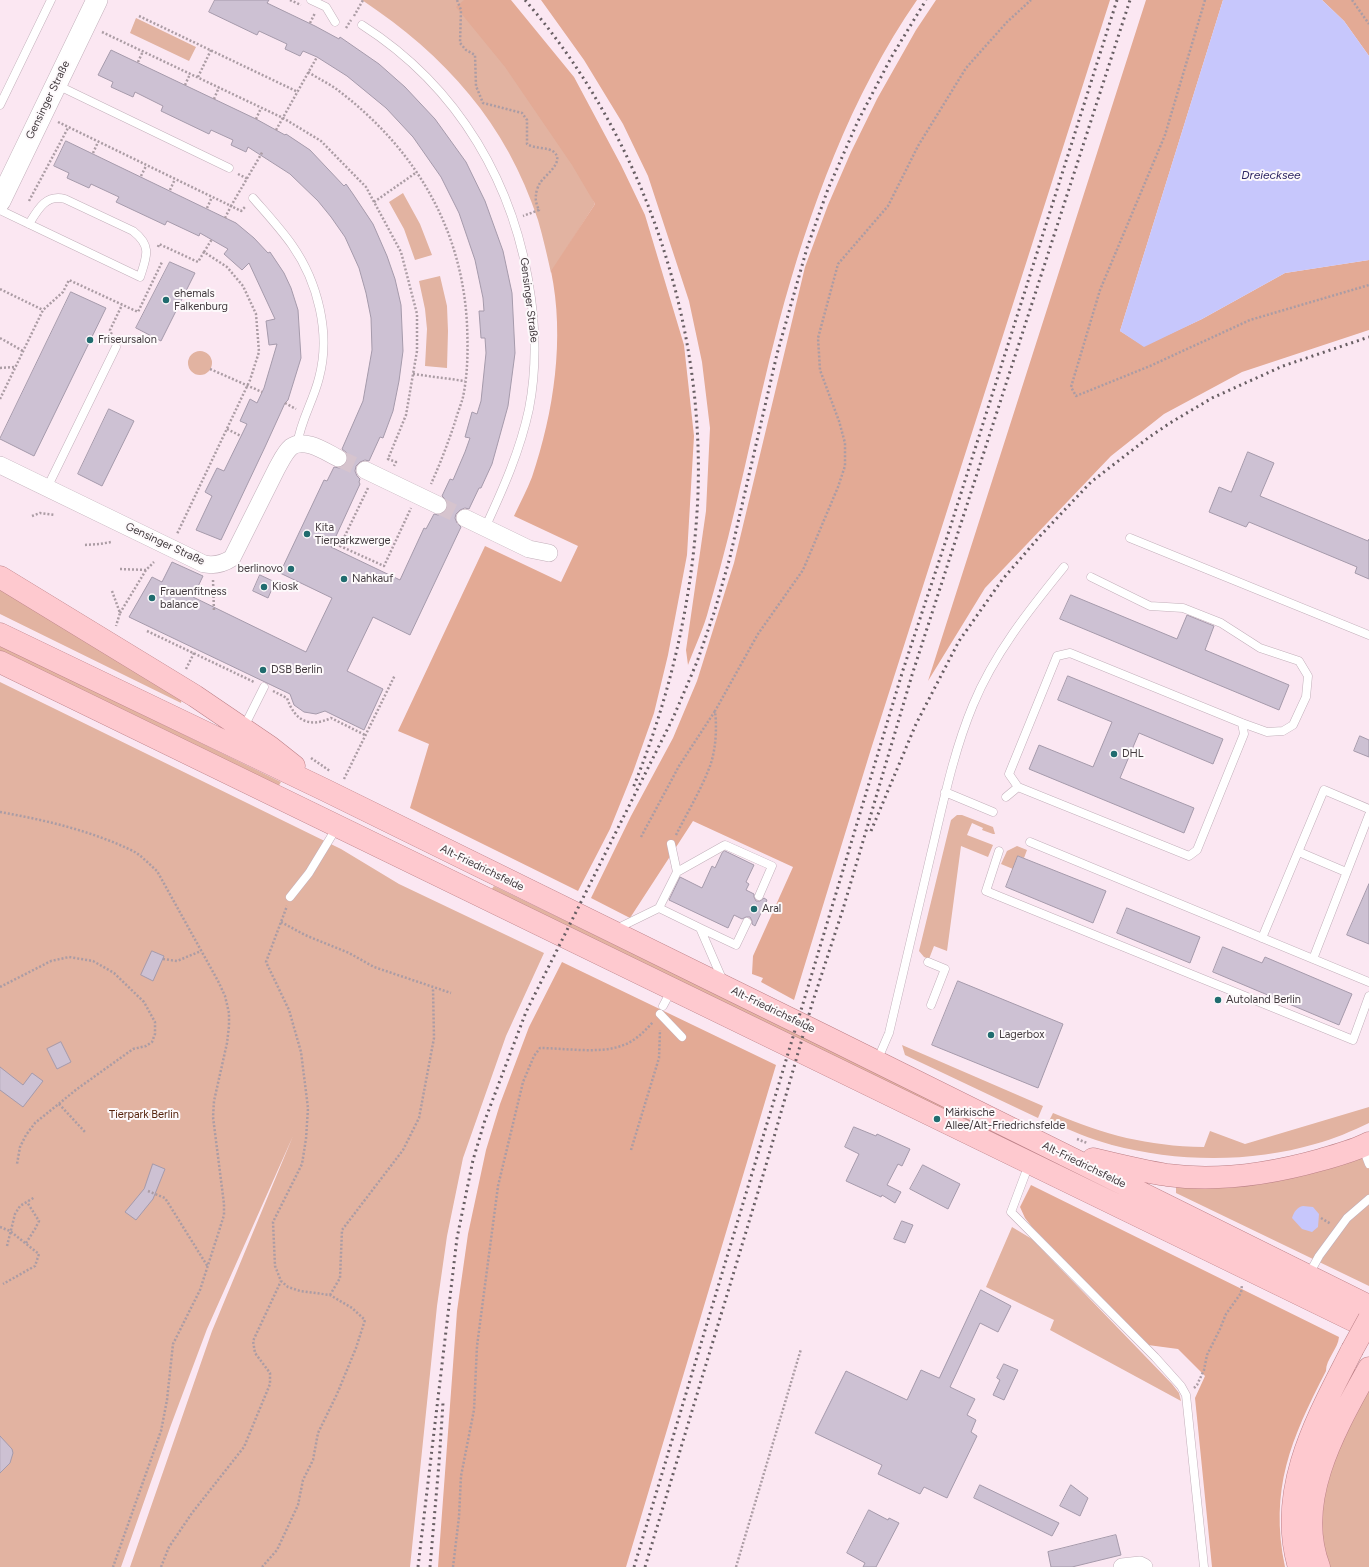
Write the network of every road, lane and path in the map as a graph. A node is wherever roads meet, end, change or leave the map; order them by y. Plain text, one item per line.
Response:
1 (51, 0) edge
2 (97, 0) edge
3 (311, 0) edge
4 (363, 0) edge
5 (457, 0) edge
6 (1031, 0) edge
7 (1205, 0) edge
8 (1352, 0) edge
9 (140, 16) dead end
10 (336, 22) joint
11 (1369, 24) edge
12 (362, 25) joint
13 (346, 28) junction
14 (102, 32) dead end
15 (211, 50) junction
16 (143, 51) junction
17 (317, 57) dead end
18 (138, 62) dead end
19 (308, 72) junction
20 (190, 74) junction
21 (198, 77) junction
22 (56, 84) junction
23 (185, 85) dead end
24 (219, 87) junction
25 (298, 92) junction
26 (214, 99) dead end
27 (0, 105) edge
28 (261, 108) junction
29 (283, 118) junction
30 (256, 120) dead end
31 (61, 124) dead end
32 (68, 128) junction
33 (276, 130) dead end
34 (98, 142) junction
35 (263, 151) dead end
36 (93, 153) dead end
37 (146, 166) junction
38 (229, 168) dead end
39 (417, 172) junction
40 (141, 176) dead end
41 (175, 179) junction
42 (170, 190) dead end
43 (212, 197) junction
44 (253, 198) joint
45 (0, 200) edge
46 (374, 202) junction
47 (28, 203) dead end
48 (231, 206) junction
49 (207, 208) dead end
50 (0, 210) edge
51 (225, 218) dead end
52 (514, 219) junction
53 (29, 224) junction
54 (212, 239) dead end
55 (156, 251) dead end
56 (204, 252) junction
57 (162, 262) dead end
58 (1369, 284) edge
59 (0, 290) edge
60 (122, 305) junction
61 (43, 310) junction
62 (0, 338) edge
63 (116, 347) joint
64 (23, 351) junction
65 (15, 367) junction
66 (0, 368) edge
67 (210, 369) dead end
68 (413, 374) junction
69 (465, 381) junction
70 (248, 386) junction
71 (262, 392) dead end
72 (0, 399) edge
73 (227, 429) junction
74 (241, 436) dead end
75 (297, 445) junction
76 (338, 458) tunnel mouth
77 (0, 465) edge
78 (364, 470) tunnel mouth
79 (388, 480) junction
80 (47, 488) junction
81 (431, 502) junction
82 (55, 515) dead end
83 (32, 516) dead end
84 (465, 518) tunnel mouth
85 (485, 528) junction
86 (1130, 538) dead end
87 (111, 542) dead end
88 (85, 545) dead end
89 (170, 547) junction
90 (548, 553) dead end
91 (154, 562) dead end
92 (212, 566) junction
93 (1064, 567) dead end
94 (120, 569) dead end
95 (146, 570) junction
96 (1091, 577) dead end
97 (0, 578) edge
98 (112, 591) dead end
99 (214, 612) dead end
100 (120, 613) junction
101 (115, 627) dead end
102 (0, 634) edge
103 (1369, 635) edge
104 (194, 651) dead end
105 (0, 662) edge
106 (185, 671) dead end
107 (395, 676) dead end
108 (264, 687) dead end
109 (715, 711) junction
110 (1242, 723) junction
111 (243, 728) junction
112 (344, 779) dead end
113 (1018, 787) junction
114 (325, 790) junction
115 (945, 792) junction
116 (1006, 797) dead end
117 (1369, 809) edge
118 (0, 812) edge
119 (993, 812) dead end
120 (1369, 815) edge
121 (338, 826) junction
122 (642, 837) dead end
123 (1030, 842) dead end
124 (671, 844) joint
125 (999, 851) dead end
126 (1299, 852) junction
127 (677, 872) junction
128 (1346, 872) junction
129 (758, 896) dead end
130 (290, 897) joint
131 (659, 908) junction
132 (281, 922) junction
133 (747, 922) dead end
134 (700, 928) junction
135 (612, 931) junction
136 (1262, 938) junction
137 (201, 951) junction
138 (163, 959) dead end
139 (1313, 959) junction
140 (928, 962) dead end
141 (1369, 982) edge
142 (0, 987) edge
143 (433, 988) junction
144 (727, 988) junction
145 (451, 993) dead end
146 (1369, 996) edge
147 (932, 1005) dead end
148 (660, 1014) joint
149 (682, 1037) dead end
150 (659, 1049) dead end
151 (877, 1062) junction
152 (59, 1104) junction
153 (85, 1132) dead end
154 (631, 1150) dead end
155 (1057, 1151) junction
156 (1367, 1151) edge
157 (17, 1164) dead end
158 (1029, 1164) junction
159 (148, 1191) dead end
160 (35, 1196) dead end
161 (1369, 1199) edge
162 (27, 1202) junction
163 (0, 1227) edge
164 (10, 1231) junction
165 (26, 1243) junction
166 (7, 1246) dead end
167 (208, 1267) junction
168 (1308, 1276) junction
169 (281, 1281) junction
170 (1242, 1283) dead end
171 (3, 1284) dead end
172 (330, 1295) junction
173 (1369, 1306) edge
174 (1369, 1319) edge
175 (1369, 1328) edge
176 (801, 1349) dead end
177 (1369, 1368) edge
178 (1186, 1395) junction
179 (113, 1567) edge
180 (161, 1567) edge
181 (262, 1567) edge
182 (453, 1567) edge
183 (736, 1567) edge
184 (1122, 1567) edge
185 (1144, 1567) edge
186 (1204, 1567) edge
187 (1299, 1567) edge
188 (1319, 1567) edge

1 - 27 lane
2 - 22 street, Gensinger Straße
3 - 10 lane
4 - 13 path
5 - 52 path
6 - 109 path
7 - 58 path
8 - 11 path
9 - 15 path
10 - 13 path
12 - 13 path
12 - 52 lane, Gensinger Straße
14 - 16 path
15 - 21 path
15 - 25 path
16 - 18 path
16 - 20 path
17 - 19 path
19 - 25 path
19 - 39 path
20 - 21 path
20 - 23 path
21 - 24 path
22 - 38 lane
22 - 45 street, Gensinger Straße
24 - 26 path
24 - 28 path
25 - 29 path
28 - 29 path
28 - 30 path
29 - 33 path
29 - 46 path
31 - 32 path
32 - 34 path
32 - 47 path
34 - 36 path
34 - 37 path
35 - 48 path
37 - 40 path
37 - 41 path
39 - 46 path
39 - 69 path
41 - 42 path
41 - 43 path
43 - 48 path
43 - 49 path
44 - 48 path
44 - 75 lane
46 - 68 path
48 - 51 path
50 - 53 lane
52 - 85 lane, Gensinger Straße
53 - 53 lane
54 - 56 path
55 - 56 path
56 - 70 path
57 - 60 path
59 - 61 path
60 - 61 path
60 - 63 path
61 - 64 path
62 - 64 path
63 - 80 lane
64 - 65 path
65 - 66 path
65 - 72 path
67 - 70 path
68 - 69 path
68 - 79 path
69 - 81 path
70 - 71 path
70 - 73 path
73 - 74 path
73 - 89 path
75 - 76 street
75 - 92 street, Gensinger Straße
77 - 80 street, Gensinger Straße
78 - 79 street
79 - 81 street
79 - 81 path
80 - 89 street, Gensinger Straße
82 - 83 path
84 - 85 street
85 - 90 street
86 - 103 lane
87 - 88 path
89 - 92 street, Gensinger Straße
91 - 95 path
92 - 99 path
93 - 115 lane
94 - 95 path
95 - 100 path
96 - 110 lane
97 - 111 main road
98 - 100 path
100 - 101 path
102 - 114 main road, Alt-Friedrichsfelde
104 - 106 path
105 - 121 main road, Alt-Friedrichsfelde
107 - 112 path
108 - 111 lane
109 - 122 path
109 - 124 path
110 - 113 lane
110 - 113 lane
111 - 114 main road
113 - 116 lane
114 - 135 main road, Alt-Friedrichsfelde
115 - 119 lane
115 - 151 lane
117 - 126 lane
118 - 137 path
120 - 128 lane
121 - 130 lane
121 - 158 main road, Alt-Friedrichsfelde
123 - 136 lane
124 - 127 lane
125 - 146 lane
126 - 128 lane
126 - 136 lane
127 - 129 lane
127 - 131 lane
128 - 139 lane
130 - 132 path
131 - 134 lane
131 - 135 lane
132 - 143 path
132 - 169 path
133 - 134 lane
134 - 144 lane
135 - 144 main road, Alt-Friedrichsfelde
136 - 139 lane
137 - 138 path
137 - 167 path
139 - 141 lane
140 - 147 lane
142 - 152 path
143 - 145 path
143 - 172 path
144 - 151 main road, Alt-Friedrichsfelde
148 - 149 lane
148 - 182 path
150 - 154 path
151 - 155 main road, Alt-Friedrichsfelde
152 - 153 path
152 - 157 path
155 - 156 main road
155 - 168 main road, Alt-Friedrichsfelde
158 - 175 main road, Alt-Friedrichsfelde
158 - 178 lane
159 - 167 path
160 - 162 path
161 - 168 lane
162 - 164 path
162 - 165 path
163 - 164 path
164 - 165 path
164 - 166 path
165 - 171 path
167 - 179 path
168 - 173 main road, Alt-Friedrichsfelde
169 - 172 path
169 - 180 path
170 - 178 path
172 - 181 path
174 - 187 main road, bridge
176 - 183 path
177 - 188 main road
178 - 186 lane
184 - 185 street

